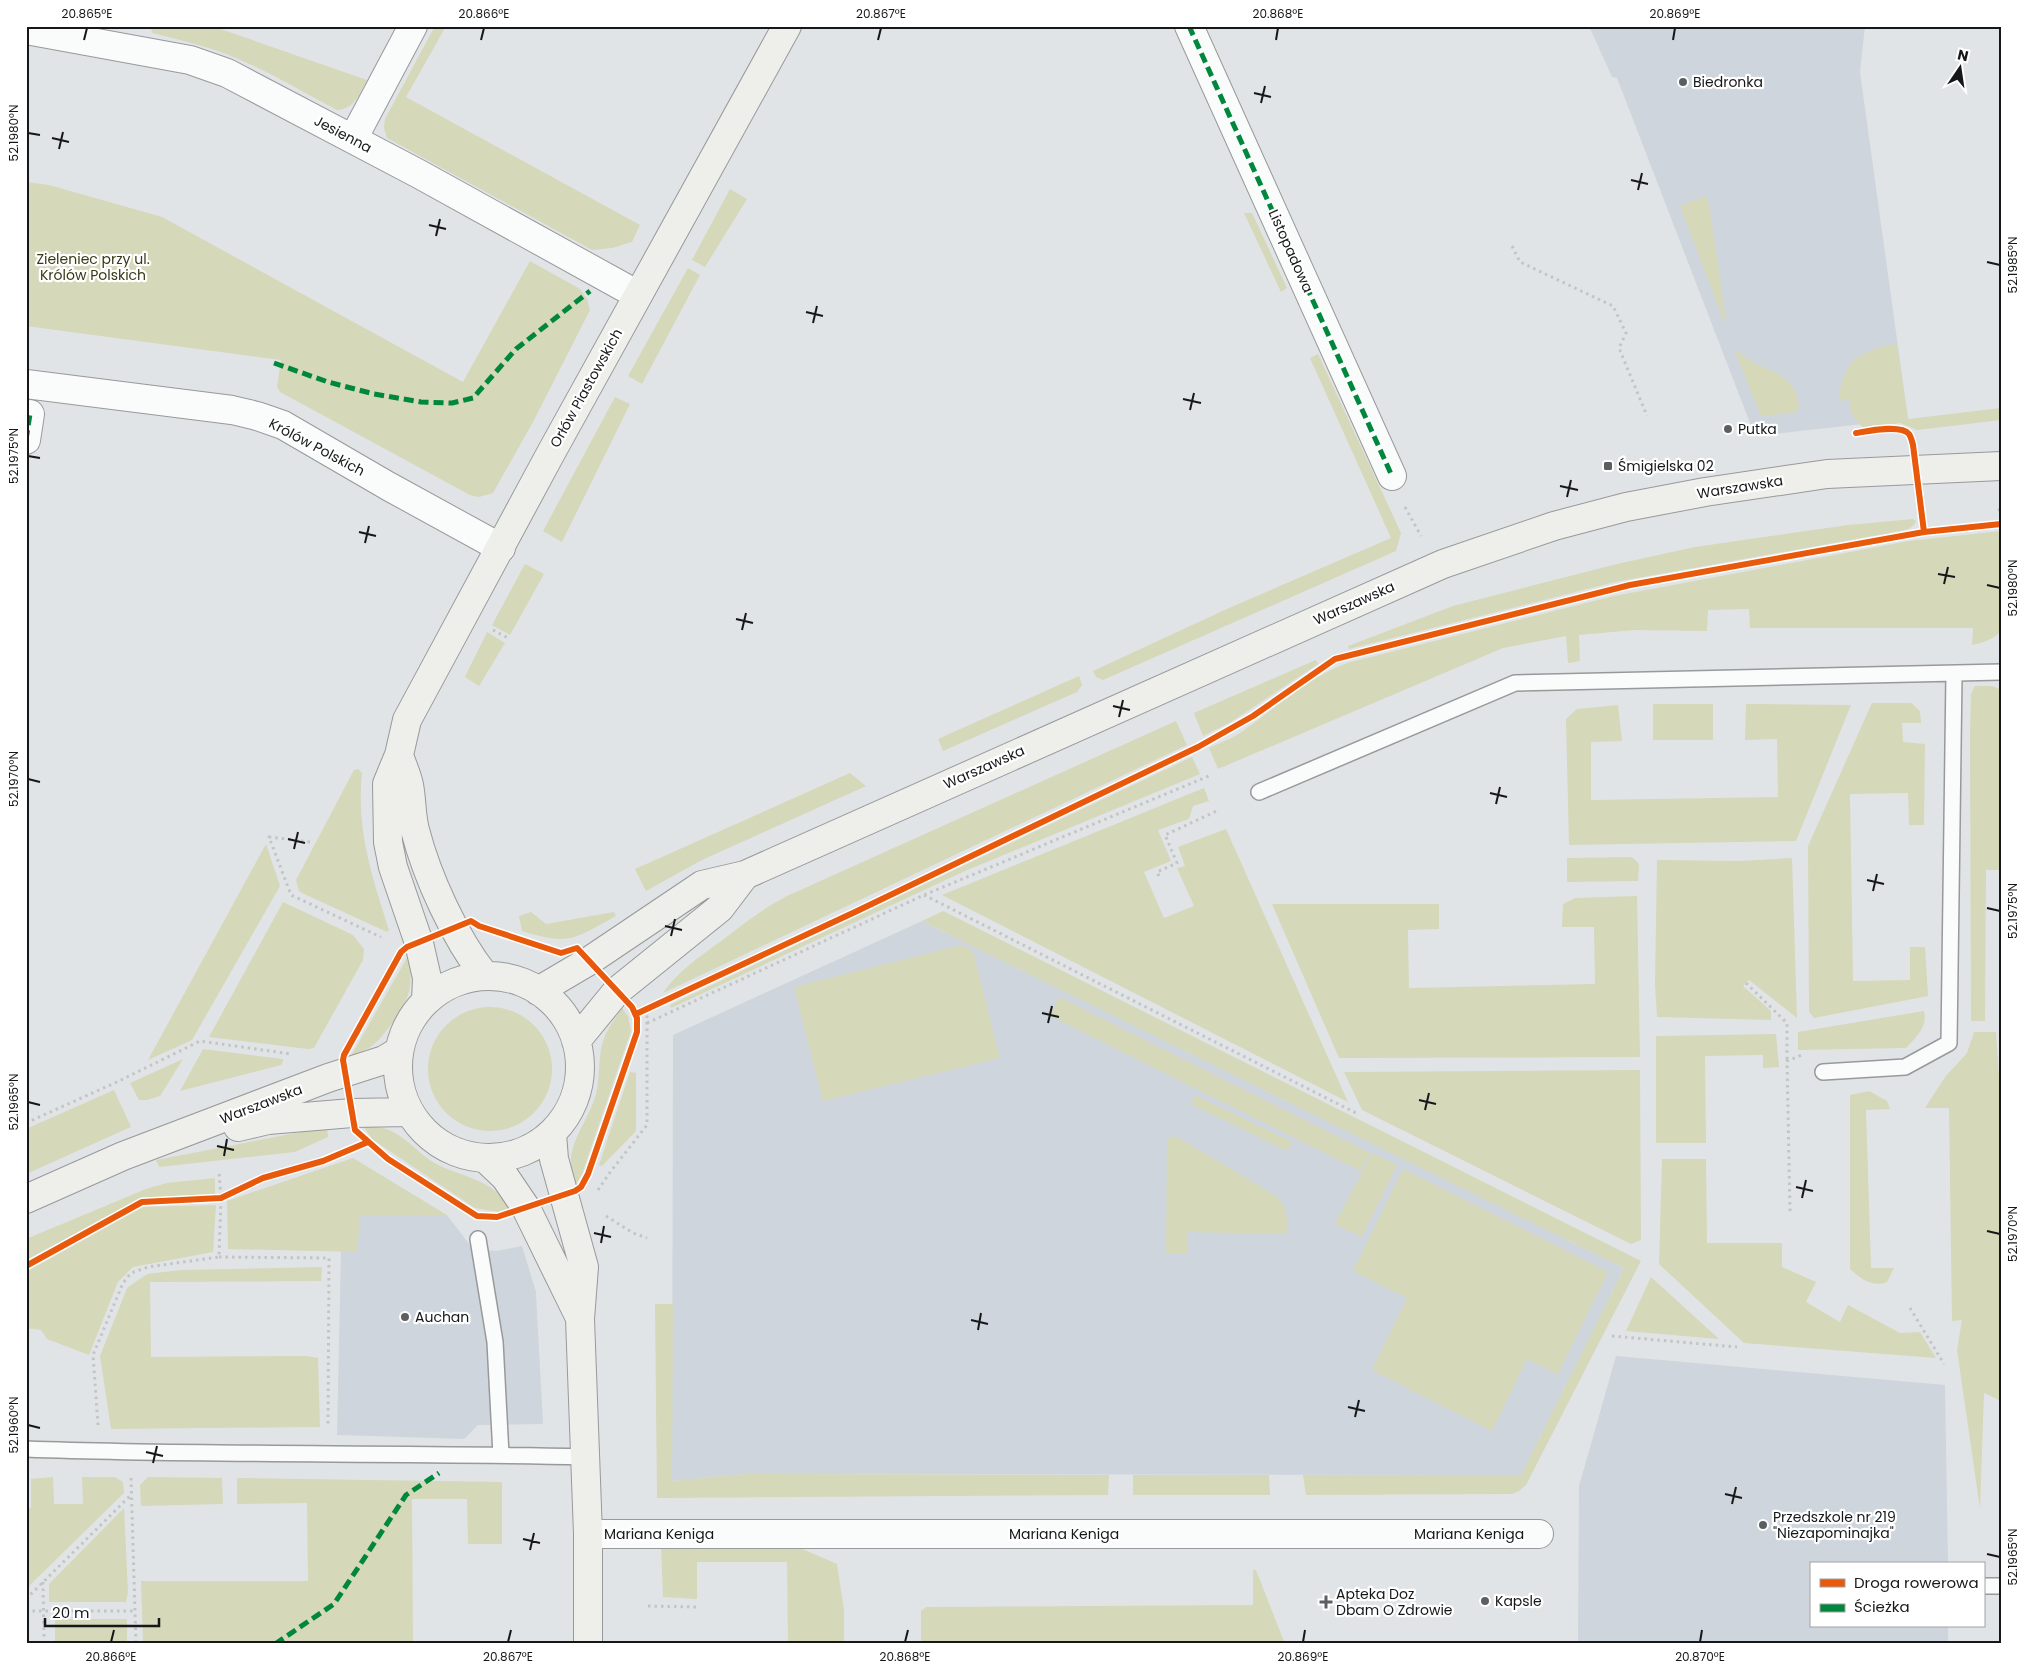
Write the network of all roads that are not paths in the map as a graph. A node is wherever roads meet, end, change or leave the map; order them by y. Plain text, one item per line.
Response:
1 (413, 26) edge
2 (786, 26) edge
3 (1189, 26) edge
4 (26, 30) edge
5 (354, 139) junction
6 (638, 295) junction
7 (26, 384) edge
8 (2001, 466) edge
9 (1392, 476) dead end
10 (501, 548) junction
11 (2001, 672) edge
12 (1954, 674) junction
13 (399, 755) junction
14 (1259, 792) dead end
15 (745, 875) junction
16 (485, 976) junction
17 (538, 991) junction
18 (426, 1001) junction
19 (576, 1041) junction
20 (399, 1051) junction
21 (1824, 1072) dead end
22 (409, 1112) junction
23 (552, 1134) junction
24 (123, 1156) junction
25 (486, 1159) junction
26 (26, 1199) edge
27 (478, 1240) dead end
28 (580, 1319) junction
29 (26, 1449) edge
30 (501, 1455) junction
31 (584, 1457) junction
32 (588, 1534) junction
33 (1539, 1534) dead end
34 (1984, 1586) edge
35 (2001, 1586) edge
36 (588, 1644) edge

1 - 5 street
2 - 6 street, Orłów Piastowskich
3 - 9 street, Listopadowa
4 - 5 street, Jesienna
5 - 6 street, Jesienna
6 - 10 street, Orłów Piastowskich
7 - 10 street, Królów Polskich
8 - 15 street, Warszawska
10 - 13 street, Orłów Piastowskich
11 - 12 lane
12 - 14 lane
12 - 21 lane
13 - 16 street
13 - 18 street, Orłów Piastowskich
15 - 17 street, Warszawska
15 - 19 street, Warszawska
16 - 17 street
16 - 18 street
17 - 19 street
18 - 20 street
19 - 23 street
20 - 22 street
20 - 24 street, Warszawska
22 - 24 street, Warszawska
22 - 25 street
23 - 25 street
23 - 28 street, Mariana Keniga
24 - 26 street, Warszawska
25 - 28 street, Mariana Keniga
27 - 30 lane
28 - 31 street, Mariana Keniga
29 - 30 lane
30 - 31 lane
31 - 32 street, Mariana Keniga
32 - 33 street, Mariana Keniga
32 - 36 street, Mariana Keniga
34 - 35 lane

